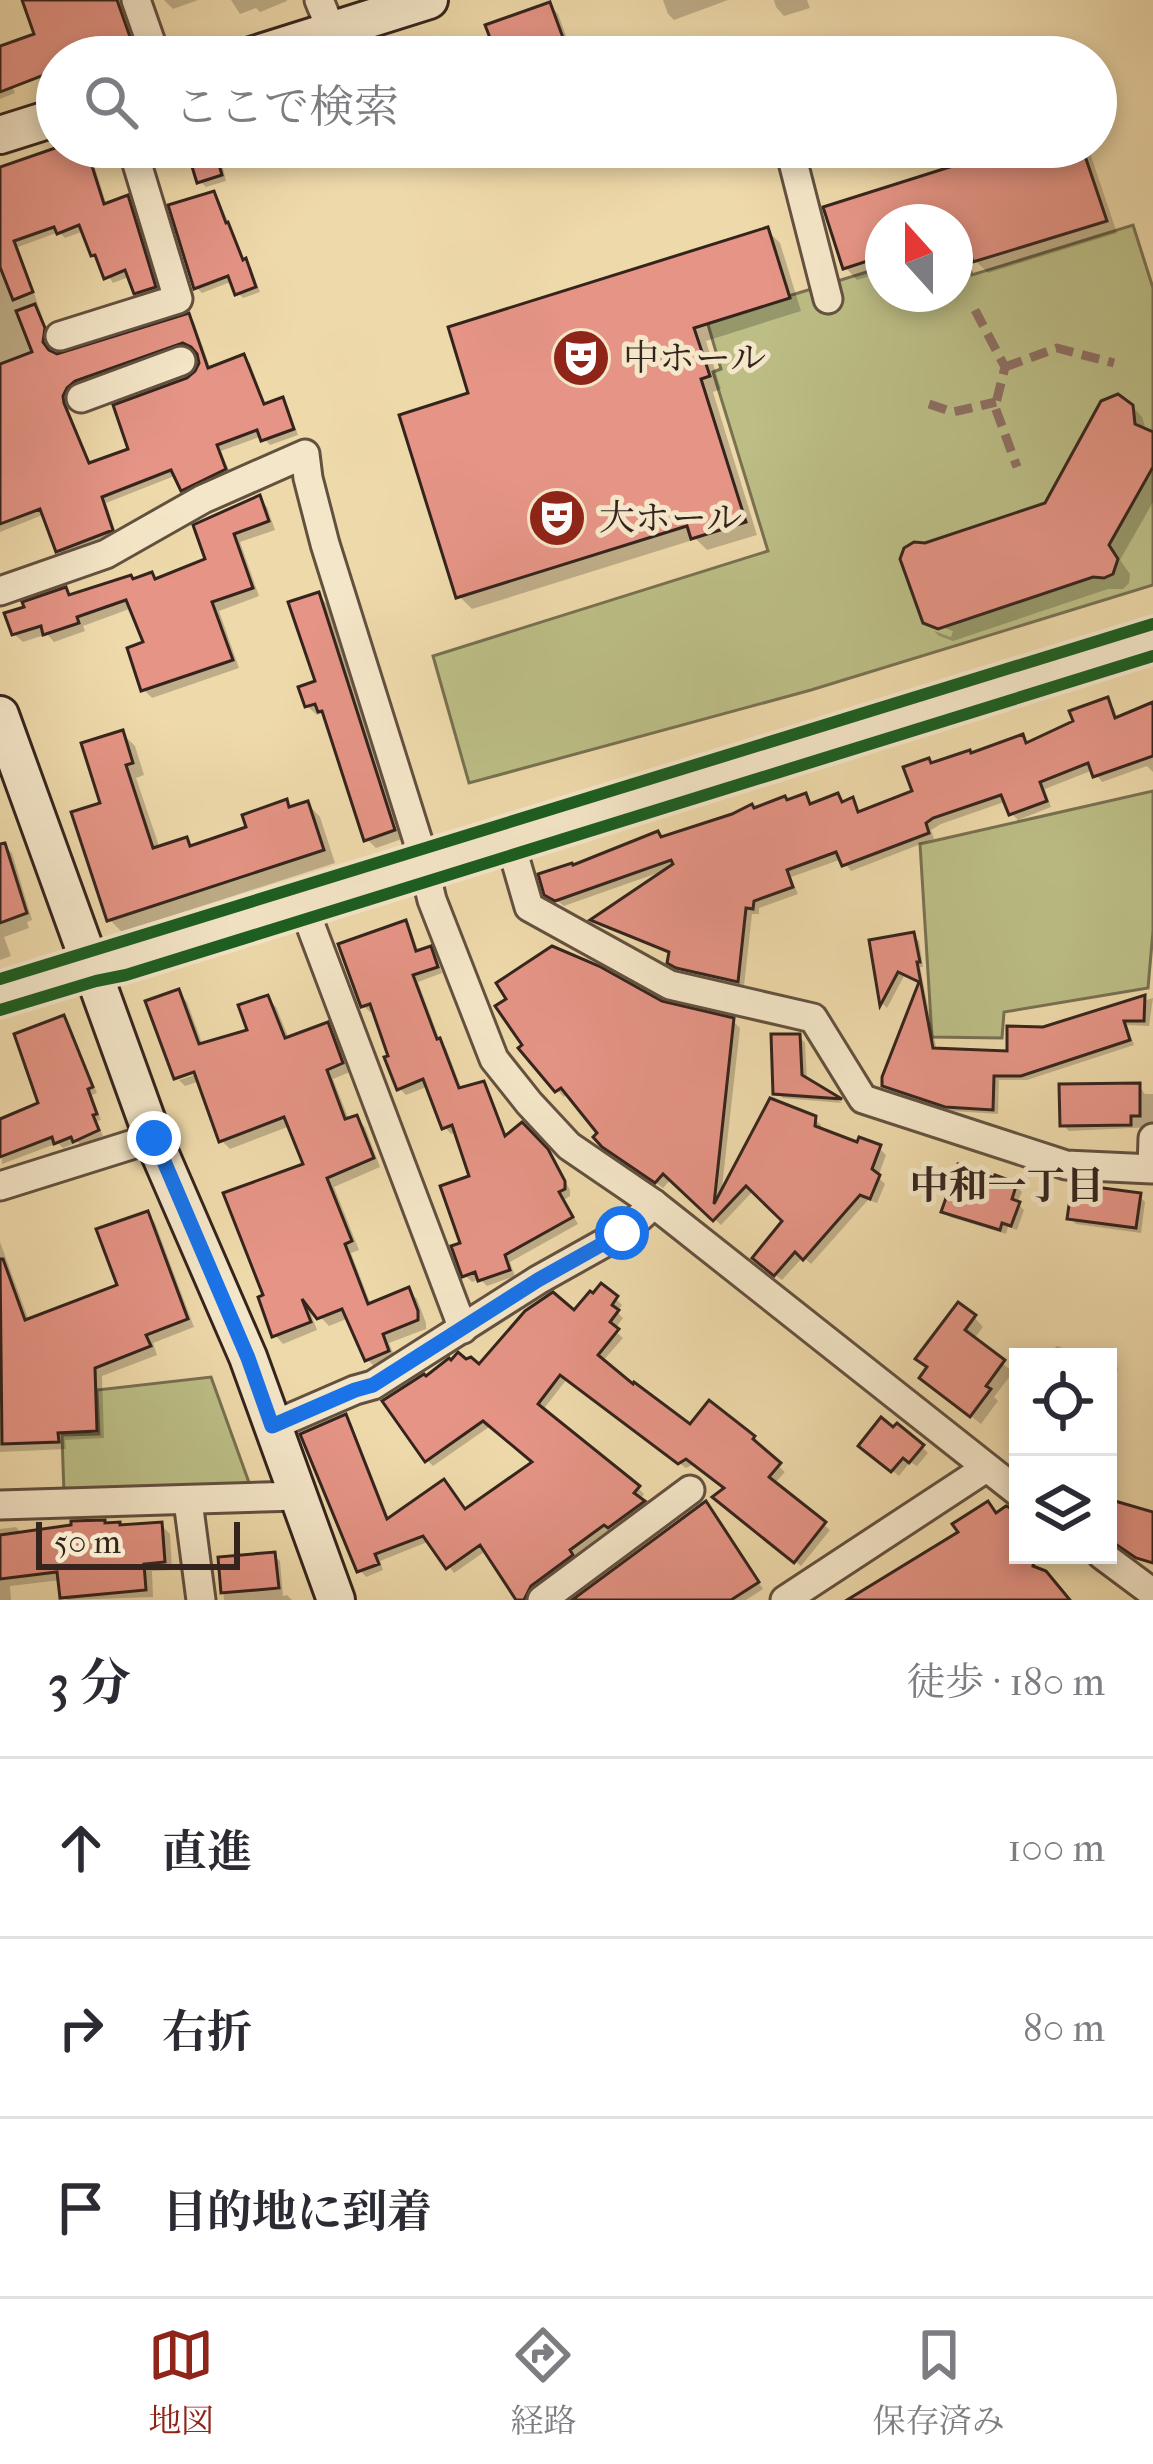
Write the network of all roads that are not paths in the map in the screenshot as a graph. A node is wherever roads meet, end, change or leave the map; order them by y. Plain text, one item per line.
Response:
1 (136, 0) edge
2 (429, 0) edge
3 (325, 15) edge
4 (149, 36) edge
5 (286, 36) edge
6 (36, 124) edge
7 (0, 134) edge
8 (138, 168) edge
9 (795, 168) edge
10 (828, 299) dead end
11 (60, 337) dead end
12 (181, 361) dead end
13 (81, 398) dead end
14 (0, 591) edge
15 (1150, 646) edge
16 (0, 715) edge
17 (509, 838) junction
18 (424, 862) junction
19 (301, 900) junction
20 (89, 963) junction
21 (0, 991) edge
22 (154, 1138) junction
23 (1153, 1138) edge
24 (0, 1186) edge
25 (655, 1204) junction
26 (463, 1329) junction
27 (272, 1426) junction
28 (986, 1468) junction
29 (1009, 1485) edge
30 (690, 1490) dead end
31 (298, 1496) junction
32 (188, 1501) junction
33 (0, 1505) edge
34 (1114, 1564) edge
35 (1153, 1593) edge
36 (201, 1600) edge
37 (336, 1600) edge
38 (542, 1600) edge
39 (785, 1600) edge

1 - 4 street
2 - 3 street
3 - 5 street
6 - 7 street
8 - 11 street
9 - 10 street
12 - 13 street
14 - 18 street
15 - 17 street
16 - 20 street
17 - 18 street
17 - 23 street
18 - 19 street
18 - 25 street
19 - 20 street
19 - 26 street
20 - 21 street
20 - 22 street
22 - 24 street
22 - 27 street
25 - 26 street
25 - 28 street
26 - 27 street
27 - 31 street
28 - 29 street
28 - 39 street
30 - 38 street
31 - 32 street
31 - 37 street
32 - 33 street
32 - 36 street
34 - 35 street

